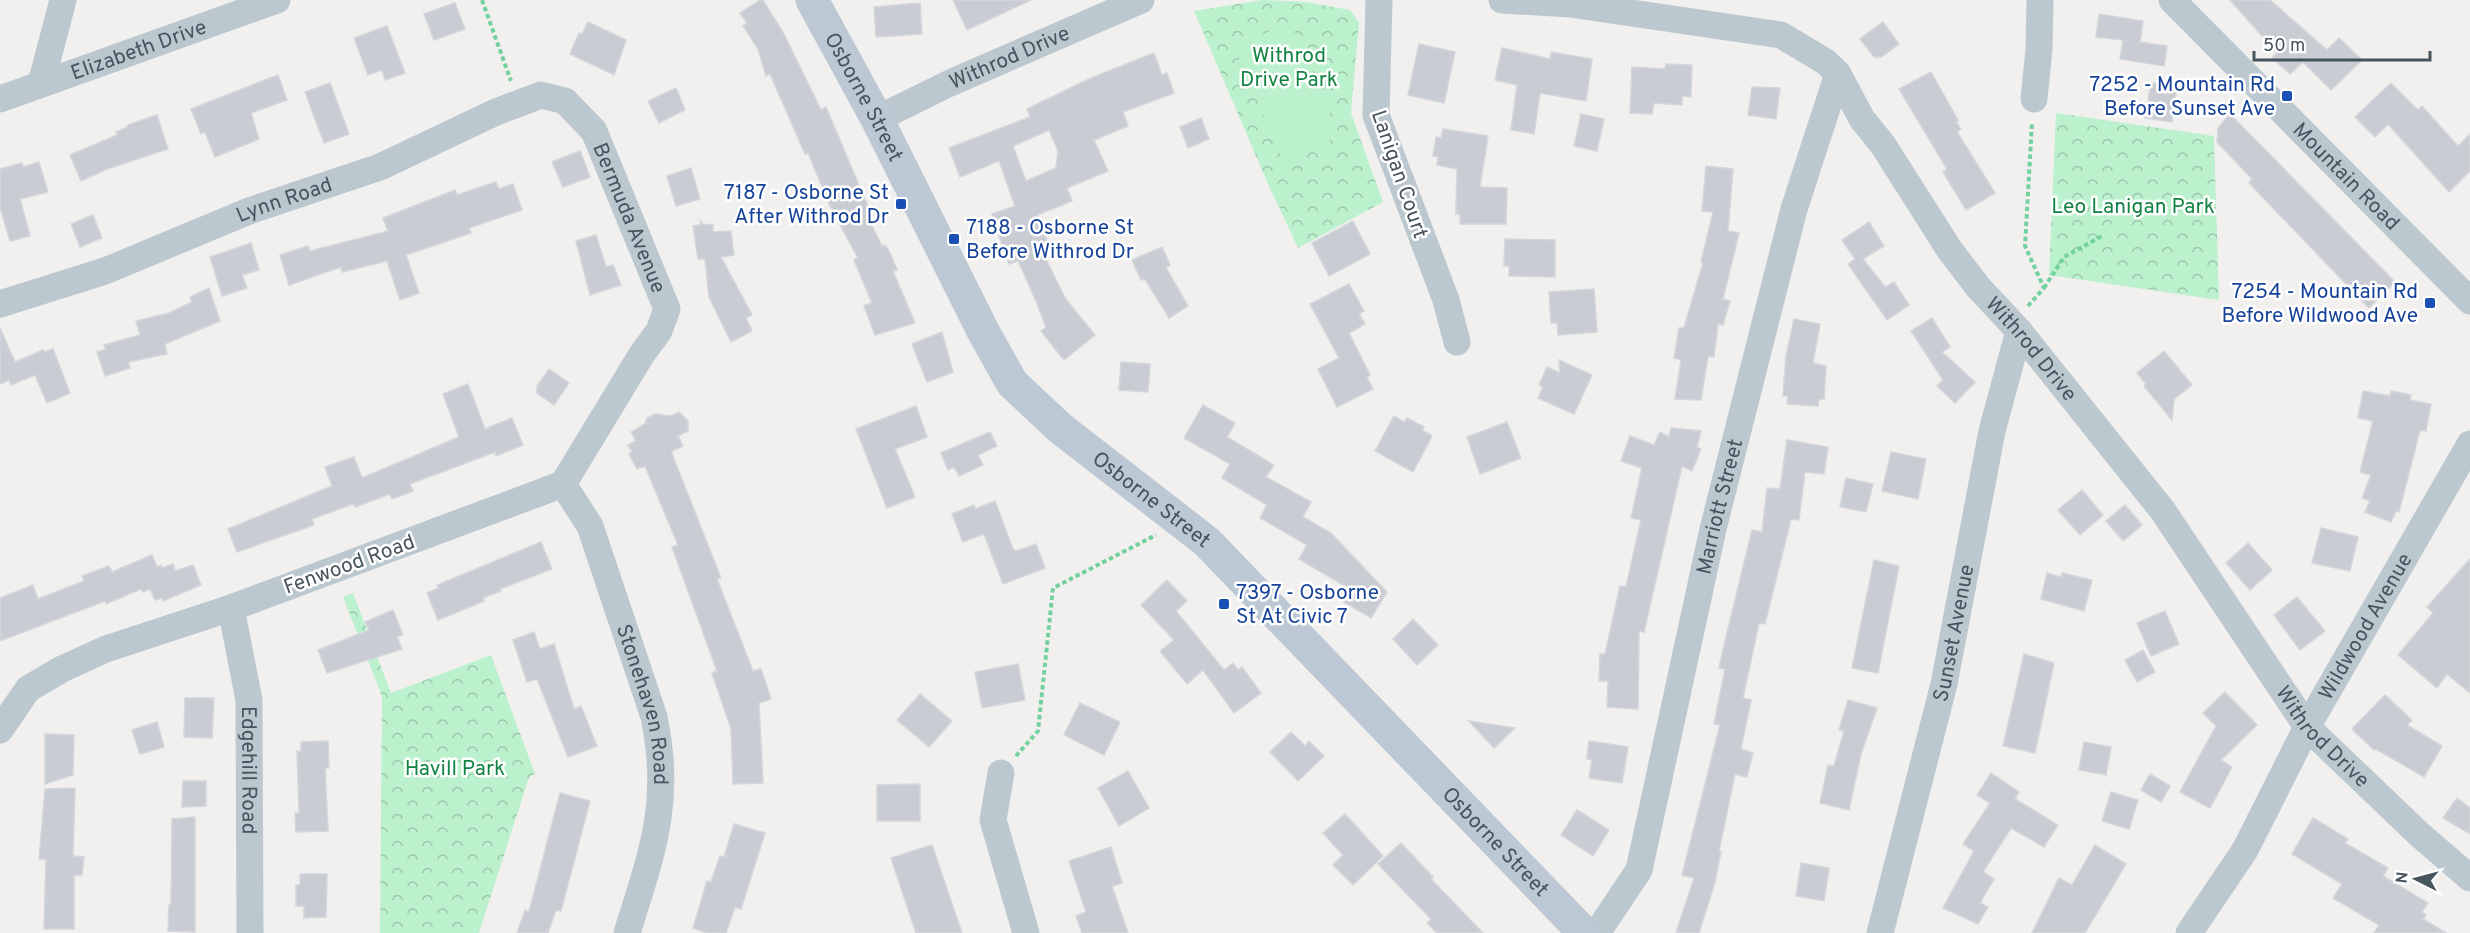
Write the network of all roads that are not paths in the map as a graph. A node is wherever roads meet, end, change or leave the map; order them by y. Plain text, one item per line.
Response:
1 (63, 0) edge
2 (277, 0) edge
3 (812, 0) edge
4 (1141, 0) edge
5 (1379, 0) edge
6 (1502, 0) edge
7 (2040, 0) edge
8 (2172, 0) edge
9 (1570, 2) edge
10 (1839, 74) junction
11 (41, 84) junction
12 (0, 99) edge
13 (2034, 99) road end
14 (565, 101) joint
15 (877, 119) junction
16 (2470, 301) edge
17 (0, 304) edge
18 (2019, 331) junction
19 (1457, 342) dead end
20 (2470, 444) edge
21 (563, 484) junction
22 (231, 608) junction
23 (2307, 727) junction
24 (0, 730) edge
25 (1001, 773) road end
26 (2470, 878) edge
27 (250, 933) edge
28 (627, 933) edge
29 (1026, 933) edge
30 (1584, 933) edge
31 (1597, 933) edge
32 (1880, 933) edge
33 (2189, 933) edge

1 - 11 street
2 - 11 street, Elizabeth Drive
3 - 15 street, Osborne Street
4 - 15 street, Withrod Drive
5 - 19 street, Lanigan Court
6 - 9 street, Withrod Drive
7 - 13 street
8 - 16 street, Mountain Road
9 - 10 street, Withrod Drive
10 - 18 street, Withrod Drive
10 - 31 street, Marriott Street
11 - 12 street, Elizabeth Drive
14 - 17 street, Lynn Road
14 - 21 street, Bermuda Avenue
15 - 30 street, Osborne Street
18 - 23 street, Withrod Drive
18 - 32 street, Sunset Avenue
20 - 23 street, Wildwood Avenue
21 - 22 street, Fenwood Road
21 - 28 street, Stonehaven Road
22 - 24 street, Fenwood Road
22 - 27 street, Edgehill Road
23 - 26 street, Withrod Drive
23 - 33 street, Wildwood Avenue
25 - 29 street

